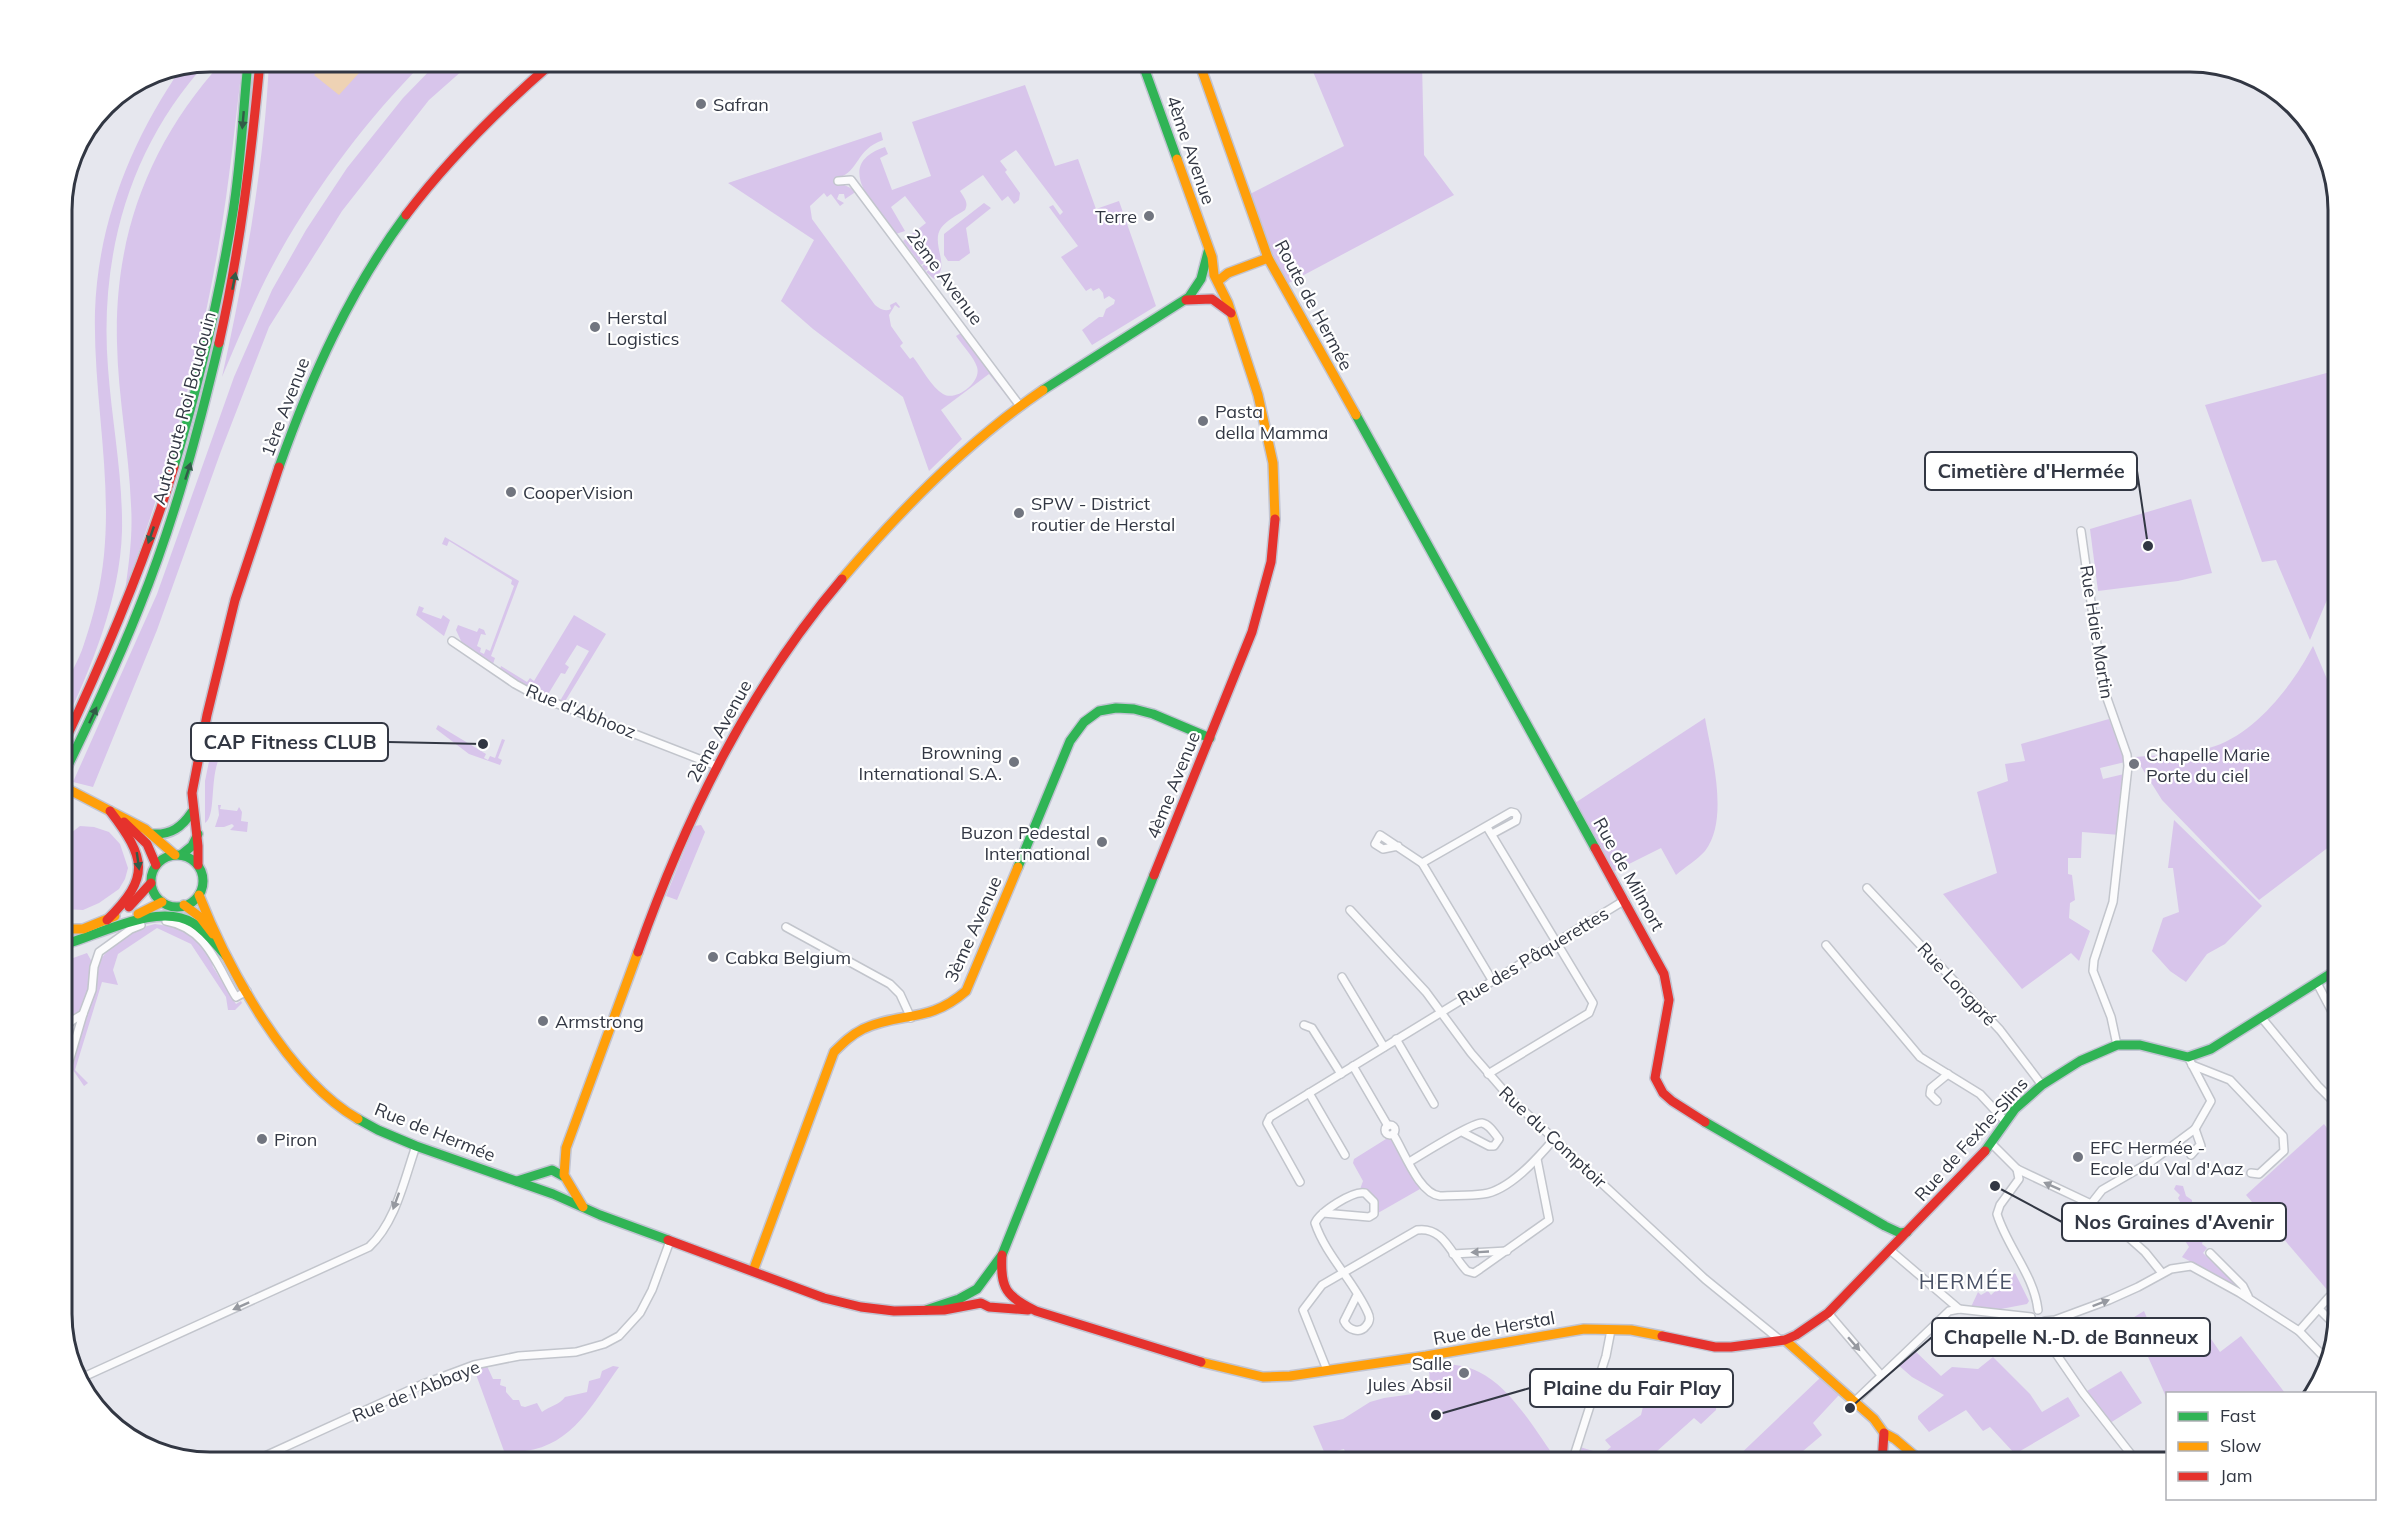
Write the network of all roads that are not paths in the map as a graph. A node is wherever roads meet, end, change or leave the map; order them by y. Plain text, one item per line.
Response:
1 (247, 72) edge
2 (259, 72) edge
3 (542, 72) edge
4 (1146, 72) edge
5 (1203, 72) edge
6 (838, 181) dead end
7 (1208, 250) junction
8 (1268, 258) junction
9 (1213, 265) junction
10 (1228, 273) junction
11 (1200, 283) junction
12 (1218, 283) junction
13 (1208, 299) junction
14 (1186, 300) junction
15 (1230, 313) junction
16 (1020, 406) junction
17 (1378, 456) joint
18 (2081, 531) dead end
19 (452, 641) dead end
20 (72, 726) edge
21 (1210, 738) junction
22 (72, 758) edge
23 (717, 766) junction
24 (72, 791) edge
25 (110, 811) junction
26 (192, 812) junction
27 (1487, 827) junction
28 (152, 834) junction
29 (198, 834) junction
30 (1492, 834) junction
31 (1398, 846) dead end
32 (178, 855) junction
33 (1422, 863) junction
34 (156, 865) junction
35 (198, 865) junction
36 (151, 883) junction
37 (1867, 888) dead end
38 (199, 895) junction
39 (1625, 900) junction
40 (162, 902) junction
41 (184, 906) junction
42 (1350, 910) dead end
43 (107, 920) junction
44 (786, 927) dead end
45 (72, 930) edge
46 (106, 932) junction
47 (216, 938) junction
48 (1557, 941) junction
49 (72, 943) edge
50 (1826, 945) dead end
51 (226, 956) junction
52 (2328, 975) edge
53 (1342, 977) dead end
54 (1492, 980) junction
55 (2317, 982) junction
56 (247, 991) junction
57 (2328, 1003) edge
58 (1441, 1012) junction
59 (83, 1014) junction
60 (2261, 1017) junction
61 (911, 1018) junction
62 (72, 1021) edge
63 (1304, 1024) dead end
64 (1396, 1039) junction
65 (2117, 1045) junction
66 (1384, 1047) junction
67 (72, 1051) edge
68 (2190, 1061) junction
69 (1353, 1066) junction
70 (1341, 1074) junction
71 (1488, 1074) junction
72 (1948, 1074) junction
73 (2042, 1085) junction
74 (1309, 1093) junction
75 (2328, 1096) edge
76 (1937, 1101) dead end
77 (1434, 1104) dead end
78 (2006, 1122) junction
79 (2194, 1129) junction
80 (1461, 1132) junction
81 (1554, 1139) junction
82 (1991, 1143) junction
83 (416, 1146) junction
84 (566, 1148) junction
85 (1345, 1155) dead end
86 (2192, 1155) dead end
87 (1537, 1159) junction
88 (1409, 1162) junction
89 (2017, 1169) junction
90 (548, 1172) junction
91 (2251, 1173) dead end
92 (564, 1178) junction
93 (514, 1181) junction
94 (1300, 1182) dead end
95 (549, 1192) junction
96 (2091, 1204) junction
97 (583, 1207) junction
98 (1323, 1213) junction
99 (1885, 1226) junction
100 (1907, 1232) junction
101 (670, 1241) junction
102 (1890, 1250) junction
103 (1507, 1251) junction
104 (2210, 1253) dead end
105 (1453, 1254) junction
106 (1002, 1255) junction
107 (753, 1271) junction
108 (1343, 1273) junction
109 (2162, 1273) junction
110 (979, 1285) junction
111 (1003, 1288) junction
112 (1357, 1295) junction
113 (2249, 1299) junction
114 (2328, 1300) edge
115 (981, 1303) junction
116 (993, 1306) junction
117 (1957, 1307) junction
118 (2319, 1309) junction
119 (926, 1310) junction
120 (2038, 1310) junction
121 (1036, 1311) junction
122 (1828, 1312) junction
123 (2031, 1317) junction
124 (2328, 1318) edge
125 (1073, 1322) joint
126 (2043, 1323) junction
127 (1611, 1329) junction
128 (2299, 1330) junction
129 (1782, 1340) junction
130 (2322, 1355) edge
131 (1327, 1370) junction
132 (87, 1375) edge
133 (1881, 1375) junction
134 (1854, 1402) junction
135 (1884, 1433) junction
136 (274, 1452) edge
137 (1575, 1452) edge
138 (1883, 1452) edge
139 (1911, 1452) edge
140 (2129, 1452) edge

1 -> 20 main road, Autoroute Roi Baudouin
22 -> 2 main road, Autoroute Roi Baudouin
3 - 26 main road, 1ère Avenue
4 - 7 main road, 4ème Avenue
5 - 8 main road, Route de Hermée
6 - 16 street, 2ème Avenue
7 - 9 main road, 4ème Avenue
7 - 11 main road
8 - 10 main road
8 - 17 main road, Route de Hermée
9 - 10 main road
9 - 12 main road, 4ème Avenue
10 - 12 main road
11 - 12 main road
11 - 13 main road
11 - 14 main road, 2ème Avenue
12 - 13 main road
12 - 15 main road, 4ème Avenue
13 - 14 main road, 2ème Avenue
13 - 15 main road
14 - 16 main road, 2ème Avenue
15 - 21 main road, 4ème Avenue
16 - 23 main road, 2ème Avenue
17 - 39 main road, Rue de Milmort
18 - 65 street, Rue Haie Martin
19 - 23 street, Rue d'Abhooz
21 - 61 main road, 3ème Avenue
21 - 106 main road, 4ème Avenue
23 - 84 main road, 2ème Avenue
24 - 25 main road
25 - 28 main road
25 - 34 main road
25 -> 43 main road
26 - 28 main road
26 - 29 main road, 1ère Avenue
27 - 30 street
27 - 30 street
27 - 33 street
28 - 32 main road
29 - 32 main road
29 - 35 main road, 1ère Avenue
30 - 48 street
31 - 33 street
32 - 34 main road
32 - 35 main road
33 - 54 street
34 - 36 main road
35 - 38 main road, Rue de Hermée
36 - 40 main road
36 - 43 main road
37 - 73 street, Rue Longpré
38 - 41 main road
38 - 47 main road, Rue de Hermée
39 - 48 street, Rue des Pâquerettes
39 - 99 main road, Rue de Milmort
40 - 41 main road
40 - 46 main road
41 - 47 main road, Rue de Hermée
42 - 58 street, Rue du Comptoir
43 - 45 main road
44 - 61 street
46 - 49 main road
46 - 51 main road
47 - 51 main road, Rue de Hermée
48 - 54 street, Rue des Pâquerettes
48 - 71 street
50 - 72 street
51 - 56 main road, Rue de Hermée
52 - 55 main road
53 - 66 street
54 - 58 street, Rue des Pâquerettes
55 - 57 street
55 - 60 main road
56 - 59 street
56 - 83 main road, Rue de Hermée
58 - 64 street, Rue des Pâquerettes
58 - 71 street, Rue du Comptoir
59 - 62 street
59 - 67 street
60 - 68 main road
60 - 75 street
61 - 107 main road, 3ème Avenue
63 - 70 street
64 - 66 street, Rue des Pâquerettes
64 - 77 street
65 - 68 main road, Rue de Fexhe-Slins
65 - 73 main road, Rue de Fexhe-Slins
66 - 69 street, Rue des Pâquerettes
68 - 79 street
68 - 91 street
69 - 70 street, Rue des Pâquerettes
69 - 88 street
70 - 74 street, Rue des Pâquerettes
71 - 81 street, Rue du Comptoir
72 - 76 street
72 - 78 street
73 - 78 main road, Rue de Fexhe-Slins
74 - 85 street
74 - 94 street, Rue des Pâquerettes
78 - 82 main road, Rue de Fexhe-Slins
79 - 86 street
79 - 96 street
80 - 80 street
80 - 88 street
81 - 87 street
81 - 129 street, Rue du Comptoir
82 - 89 street
82 - 100 main road, Rue de Fexhe-Slins
83 - 93 main road, Rue de Hermée
83 -> 132 street
84 - 90 main road, 2ème Avenue
84 - 92 main road, 2ème Avenue
87 - 88 street
87 - 103 street
96 -> 89 street
89 - 120 street
90 - 92 main road
90 - 93 main road
90 - 95 main road
92 - 95 main road
92 - 97 main road
93 - 95 main road, Rue de Hermée
95 - 97 main road, Rue de Hermée
96 - 109 street
97 - 101 main road, Rue de Hermée
98 - 98 street
98 - 108 street
99 - 100 main road, Rue de Milmort
99 - 102 main road
100 - 102 main road, Rue de Fexhe-Slins
101 - 107 main road, Rue de Hermée
101 - 136 street, Rue de l'Abbaye
102 - 117 street
102 - 122 main road, Rue de Fexhe-Slins
103 -> 105 street
103 - 105 street
104 - 113 street
105 - 108 street
106 - 110 main road, 4ème Avenue
106 - 111 main road, 4ème Avenue
107 - 119 main road, Rue de Hermée
108 - 112 street
108 - 131 street
109 - 113 street
126 -> 109 street
110 - 111 main road, Rue de Hermée
110 - 115 main road
110 - 119 main road, Rue de Hermée
111 - 116 main road
111 - 121 main road, Rue de Hermée
112 - 112 street
113 - 128 street
114 - 118 street
115 - 116 main road, Rue de Hermée
115 - 119 main road, Rue de Hermée
116 - 121 main road, Rue de Hermée
117 - 123 street
117 - 133 street
118 - 124 street
118 - 128 street
120 - 123 street
120 - 126 street
121 - 125 main road, Rue de Hermée
122 - 129 main road, Rue de Fexhe-Slins
122 -> 133 street
123 - 126 street
125 - 131 main road, Rue de Herstal
126 - 140 street
127 - 129 main road, Rue de Herstal
127 - 131 main road, Rue de Herstal
127 - 137 street
128 - 130 street
129 - 134 main road
133 - 134 street
134 - 135 main road
135 - 138 main road
135 - 139 main road

